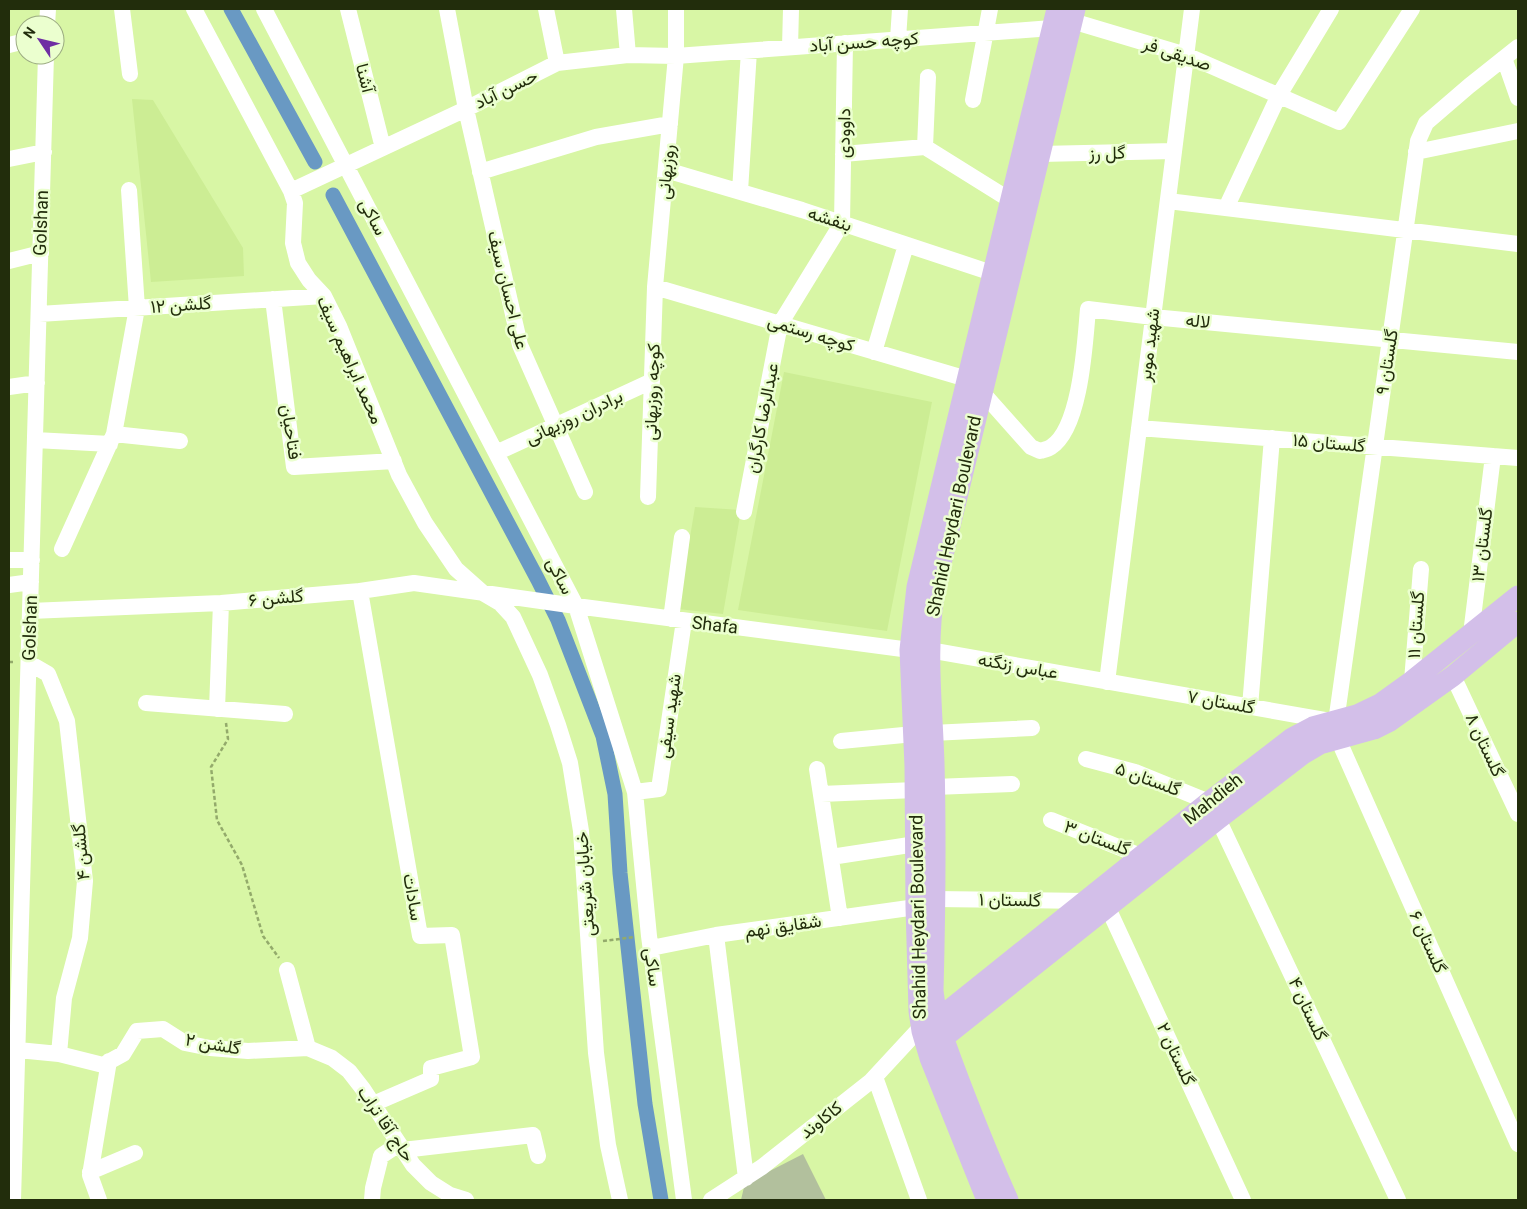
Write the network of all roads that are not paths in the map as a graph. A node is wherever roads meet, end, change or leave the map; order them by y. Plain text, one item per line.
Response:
1 (122, 9) edge
2 (194, 9) edge
3 (264, 9) edge
4 (348, 9) edge
5 (447, 9) edge
6 (546, 9) edge
7 (624, 9) edge
8 (676, 9) edge
9 (791, 9) edge
10 (900, 9) edge
11 (990, 9) edge
12 (1192, 9) edge
13 (1332, 9) edge
14 (1412, 9) edge
15 (1065, 19) edge
16 (987, 33) junction
17 (898, 39) junction
18 (845, 43) junction
19 (1518, 47) edge
20 (790, 48) junction
21 (749, 51) junction
22 (628, 55) junction
23 (1186, 55) junction
24 (676, 56) junction
25 (1504, 58) junction
26 (557, 63) junction
27 (46, 65) edge
28 (130, 74) dead end
29 (928, 77) dead end
30 (1279, 95) junction
31 (1518, 98) edge
32 (973, 100) dead end
33 (466, 108) junction
34 (670, 124) junction
35 (1518, 131) edge
36 (925, 147) junction
37 (382, 148) junction
38 (1174, 151) junction
39 (44, 152) junction
40 (1416, 152) junction
41 (843, 154) junction
42 (1040, 154) junction
43 (9, 159) edge
44 (346, 165) junction
45 (666, 170) junction
46 (480, 172) junction
47 (129, 190) dead end
48 (291, 191) junction
49 (740, 192) junction
50 (1010, 200) junction
51 (1168, 201) junction
52 (1226, 208) junction
53 (842, 223) junction
54 (1406, 230) junction
55 (906, 244) junction
56 (1518, 244) edge
57 (41, 253) junction
58 (9, 260) edge
59 (992, 273) junction
60 (656, 287) junction
61 (324, 296) junction
62 (273, 299) junction
63 (137, 308) junction
64 (39, 314) junction
65 (1153, 317) junction
66 (780, 324) junction
67 (1390, 340) junction
68 (874, 352) junction
69 (1518, 352) edge
70 (652, 380) junction
71 (37, 383) junction
72 (974, 386) junction
73 (9, 387) edge
74 (555, 425) junction
75 (1139, 428) junction
76 (1272, 438) junction
77 (112, 439) junction
78 (35, 440) junction
79 (180, 441) dead end
80 (1374, 447) junction
81 (496, 453) junction
82 (1493, 456) junction
83 (1518, 458) edge
84 (394, 461) junction
85 (585, 492) dead end
86 (648, 497) dead end
87 (744, 512) dead end
88 (682, 537) dead end
89 (62, 549) dead end
90 (9, 560) edge
91 (32, 560) junction
92 (1421, 569) dead end
93 (31, 582) junction
94 (9, 585) edge
95 (360, 591) junction
96 (483, 593) junction
97 (1518, 596) edge
98 (520, 598) joint
99 (221, 603) junction
100 (569, 605) junction
101 (30, 611) junction
102 (677, 620) junction
103 (1518, 622) edge
104 (1471, 634) junction
105 (920, 650) junction
106 (29, 663) junction
107 (1452, 676) junction
108 (1412, 681) junction
109 (1107, 682) junction
110 (146, 703) dead end
111 (1250, 707) junction
112 (221, 709) junction
113 (285, 714) dead end
114 (1032, 728) dead end
115 (1337, 730) junction
116 (923, 733) junction
117 (841, 741) dead end
118 (1086, 759) dead end
119 (817, 769) dead end
120 (1012, 784) dead end
121 (925, 788) junction
122 (635, 792) junction
123 (821, 794) junction
124 (1214, 810) junction
125 (1518, 814) edge
126 (1051, 820) dead end
127 (16, 844) edge
128 (916, 844) junction
129 (1143, 856) junction
130 (831, 857) junction
131 (1087, 902) junction
132 (925, 903) junction
133 (1108, 908) junction
134 (15, 914) edge
135 (840, 918) junction
136 (716, 935) junction
137 (651, 948) junction
138 (287, 970) road end
139 (932, 1034) junction
140 (308, 1048) junction
141 (18, 1050) junction
142 (59, 1054) junction
143 (109, 1061) junction
144 (875, 1077) junction
145 (13, 1098) edge
146 (373, 1104) junction
147 (1518, 1144) edge
148 (401, 1147) junction
149 (135, 1153) dead end
150 (538, 1156) dead end
151 (90, 1172) junction
152 (746, 1178) junction
153 (13, 1200) edge
154 (98, 1200) edge
155 (372, 1200) edge
156 (466, 1200) edge
157 (620, 1200) edge
158 (684, 1200) edge
159 (710, 1200) edge
160 (919, 1200) edge
161 (987, 1200) edge
162 (1008, 1200) edge
163 (1243, 1200) edge
164 (1398, 1200) edge

1 - 28 street
2 - 48 street, محمد ابراهیم سیف
3 - 44 street, ساکی
4 - 37 street, آشنا
5 - 33 street, علی احسان سیف
6 - 26 street
7 - 22 street
8 - 24 street, روزبهانی
9 - 20 street
10 - 17 street
11 - 16 street
12 - 23 street, شهید موبر
13 - 30 street
14 - 30 street, صدیقی فر
15 - 16 street, کوچه حسن آباد
15 - 23 street, صدیقی فر
15 - 42 main road, Shahid Heydari Boulevard
15 - 50 main road, Shahid Heydari Boulevard
16 - 17 street, کوچه حسن آباد
16 - 32 street
17 - 18 street, کوچه حسن آباد
18 - 20 street, کوچه حسن آباد
18 - 41 street, داوودی
19 - 25 street, گلستان ۹
20 - 21 street, کوچه حسن آباد
21 - 24 street, کوچه حسن آباد
21 - 49 street
22 - 24 street, حسن آباد
22 - 26 street, حسن آباد
23 - 30 street, صدیقی فر
23 - 38 street, شهید موبر
24 - 34 street, روزبهانی
25 - 31 street
25 - 40 street, گلستان ۹
26 - 33 street, حسن آباد
27 - 39 street, Golshan
29 - 36 street
30 - 52 street
33 - 37 street, حسن آباد
33 - 46 street, علی احسان سیف
34 - 45 street, روزبهانی
34 - 46 street
35 - 40 street
36 - 41 street
36 - 50 street
37 - 44 street, حسن آباد
38 - 42 street, گل رز
38 - 51 street, شهید موبر
39 - 43 street
39 - 57 street, Golshan
40 - 54 street, گلستان ۹
41 - 53 street, داوودی
42 - 72 main road, Shahid Heydari Boulevard
44 - 48 street, حسن آباد
44 - 81 street, ساکی
45 - 49 street, بنفشه
45 - 60 street, روزبهانی
46 - 74 street, علی احسان سیف
47 - 63 street
48 - 61 street, محمد ابراهیم سیف
49 - 53 street, بنفشه
50 - 59 main road, Shahid Heydari Boulevard
51 - 52 street
51 - 65 street, شهید موبر
52 - 54 street
53 - 55 street, بنفشه
53 - 66 street
54 - 56 street
54 - 67 street, گلستان ۹
55 - 59 street, بنفشه
55 - 68 street
57 - 58 street
57 - 64 street, Golshan
59 - 72 main road, Shahid Heydari Boulevard
60 - 66 street, کوچه رستمی
60 - 70 street, کوچه روزبهانی
61 - 62 street, گلشن ۱۲
61 - 84 street, محمد ابراهیم سیف
62 - 63 street, گلشن ۱۲
62 - 84 street, فتاحیان
63 - 64 street, گلشن ۱۲
63 - 77 street
64 - 71 street, Golshan
65 - 67 street, لاله
65 - 72 street, لاله
65 - 75 street, شهید موبر
66 - 68 street, کوچه رستمی
66 - 87 street, عبدالرضا کارگران
67 - 69 street, لاله
67 - 80 street, گلستان ۹
68 - 72 street, کوچه رستمی
70 - 74 street, برادران روزبهانی
70 - 86 street, کوچه روزبهانی
71 - 73 street
71 - 78 street, Golshan
72 - 105 main road, Shahid Heydari Boulevard
74 - 81 street, برادران روزبهانی
74 - 85 street, علی احسان سیف
75 - 76 street, گلستان ۱۵
75 - 109 street, شهید موبر
76 - 80 street, گلستان ۱۵
76 - 111 street
77 - 78 street
77 - 79 street
77 - 89 street
78 - 91 street, Golshan
80 - 82 street, گلستان ۱۵
80 - 115 street, گلستان ۹
81 - 100 street, ساکی
82 - 83 street, گلستان ۱۵
82 - 104 street, گلستان ۱۳
84 - 96 street, محمد ابراهیم سیف
88 - 102 street
90 - 91 street
91 - 93 street, Golshan
92 - 108 street, گلستان ۱۱
93 - 94 street
93 - 101 street, Golshan
95 - 96 street, گلشن ۶
95 - 99 street, گلشن ۶
95 - 146 street, سادات
96 - 98 street, گلشن ۶
96 - 157 street, خیابان شریعتی
97 - 104 main road, Mahdieh
98 - 100 street, Shafa
99 - 101 street, گلشن ۶
99 - 112 street
100 - 102 street, Shafa
100 - 122 street, ساکی
101 - 106 street, Golshan
102 - 105 street, Shafa
102 - 122 street, شهید سیفی
103 - 107 main road, Mahdieh
104 - 108 main road, Mahdieh
105 - 109 street, عباس زنگنه
105 - 116 main road, Shahid Heydari Boulevard
106 - 127 street, Golshan
106 - 142 street, گلشن ۴
107 - 115 main road, Mahdieh
107 - 125 street, گلستان ۸
108 - 115 main road, Mahdieh
109 - 111 street, گلستان ۷
110 - 112 street
111 - 115 street, گلستان ۷
112 - 113 street
114 - 116 street
115 - 124 main road, Mahdieh
115 - 147 street, گلستان ۶
116 - 117 street
116 - 121 main road, Shahid Heydari Boulevard
118 - 124 street, گلستان ۵
119 - 123 street
120 - 121 street
121 - 123 street
121 - 128 main road, Shahid Heydari Boulevard
121 - 132 main road, Shahid Heydari Boulevard
122 - 137 street, ساکی
123 - 130 street
124 - 129 main road, Mahdieh
124 - 133 main road, Mahdieh
124 - 164 street, گلستان ۴
126 - 129 street, گلستان ۳
127 - 134 street, Golshan
128 - 130 street
128 - 132 main road, Shahid Heydari Boulevard
129 - 131 main road, Mahdieh
130 - 135 street
131 - 132 street, گلستان ۱
131 - 139 main road, Mahdieh
132 - 135 street, شقایق نهم
132 - 139 main road, Shahid Heydari Boulevard
133 - 139 main road, Mahdieh
133 - 163 street, گلستان ۲
134 - 141 street, Golshan
135 - 136 street, شقایق نهم
136 - 137 street, شقایق نهم
136 - 152 street
137 - 158 street, ساکی
138 - 140 street
139 - 144 street, کاکاوند
139 - 161 main road, Shahid Heydari Boulevard
139 - 162 main road, Shahid Heydari Boulevard
140 - 143 street, گلشن ۲
140 - 146 street, حاج آقا تراب
141 - 142 street
141 - 145 street, Golshan
142 - 143 street
143 - 151 street
144 - 152 street, کاکاوند
144 - 160 street
145 - 153 street, Golshan
146 - 148 street, حاج آقا تراب
148 - 150 street
148 - 155 street
148 - 156 street, حاج آقا تراب
149 - 151 street
151 - 154 street
152 - 159 street, کاکاوند

